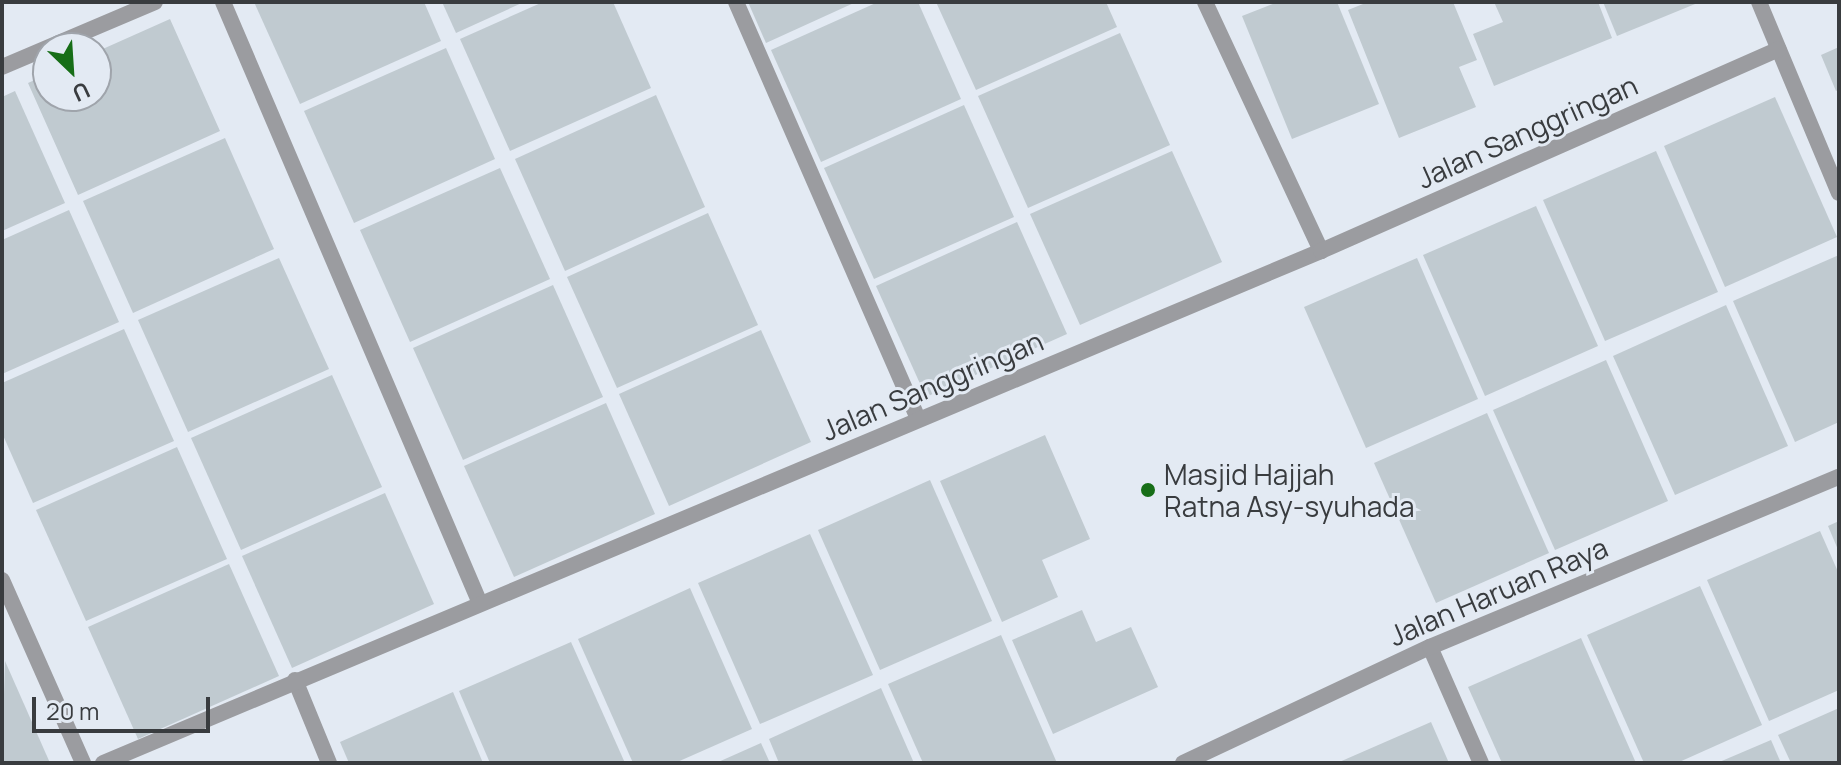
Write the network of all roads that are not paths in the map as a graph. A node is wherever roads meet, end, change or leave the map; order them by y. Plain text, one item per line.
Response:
1 (155, 2) edge
2 (223, 2) edge
3 (736, 2) edge
4 (1205, 2) edge
5 (1759, 2) edge
6 (1778, 49) junction
7 (2, 67) edge
8 (1839, 193) edge
9 (1321, 251) junction
10 (918, 419) junction
11 (1839, 477) edge
12 (2, 580) edge
13 (479, 601) junction
14 (1430, 647) junction
15 (295, 680) junction
16 (1186, 762) edge
17 (83, 763) edge
18 (103, 763) edge
19 (329, 763) edge
20 (1481, 763) edge

1 - 7 street
2 - 13 street
3 - 10 street
4 - 9 street
5 - 6 street
6 - 8 street
6 - 9 street, Jalan Sanggringan
9 - 10 street, Jalan Sanggringan
10 - 13 street, Jalan Sanggringan
11 - 14 street, Jalan Haruan Raya
12 - 17 street
13 - 15 street, Jalan Sanggringan
14 - 16 street, Jalan Haruan Raya
14 - 20 street
15 - 18 street, Jalan Sanggringan
15 - 19 street

